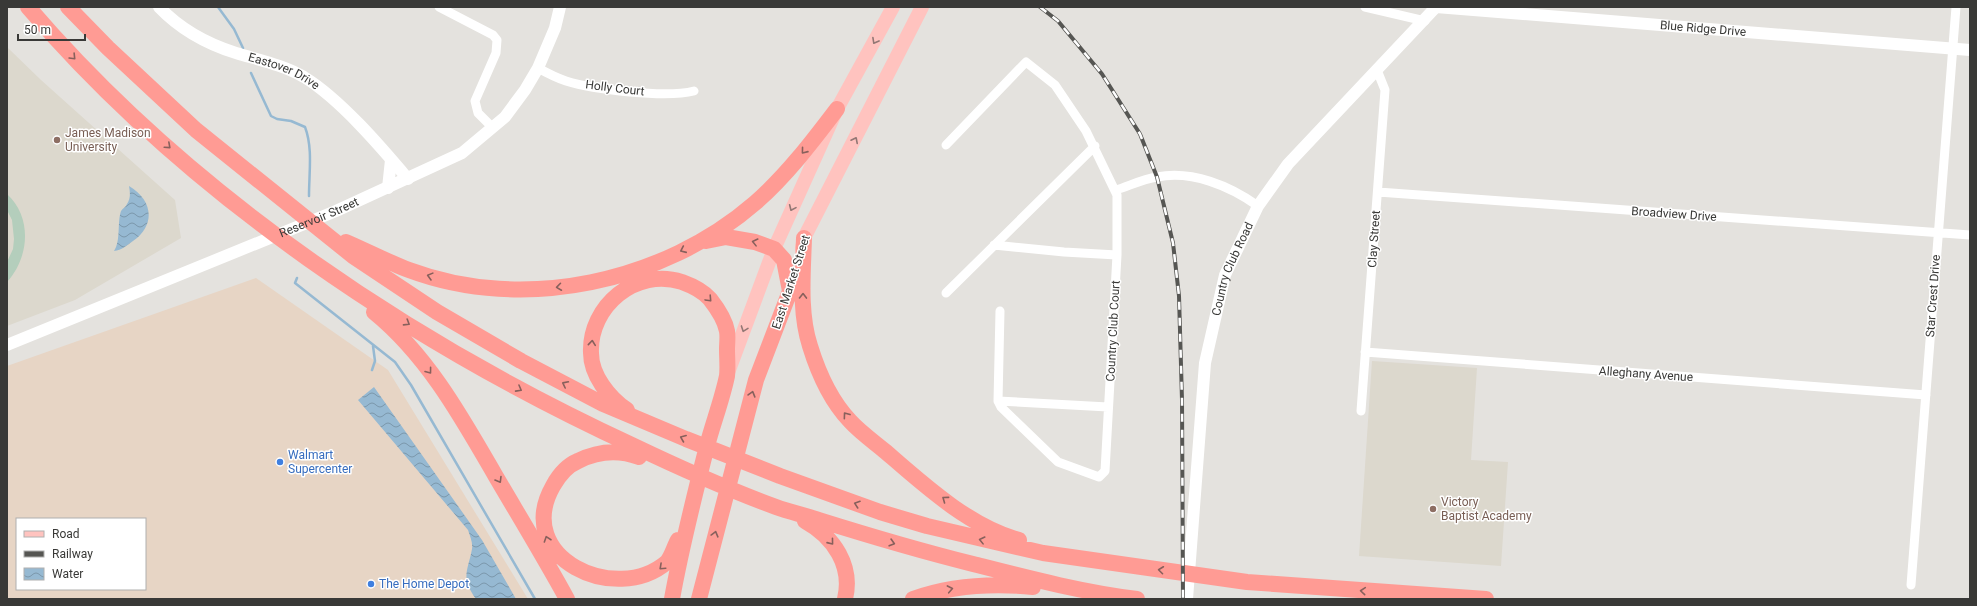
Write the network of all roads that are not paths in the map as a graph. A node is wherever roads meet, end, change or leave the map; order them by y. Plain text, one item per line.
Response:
1 (28, 7) edge
2 (68, 7) edge
3 (159, 7) edge
4 (439, 7) edge
5 (560, 7) edge
6 (894, 7) edge
7 (922, 7) edge
8 (1365, 7) edge
9 (1436, 7) edge
10 (1956, 7) edge
11 (1424, 21) junction
12 (1952, 49) junction
13 (1970, 50) edge
14 (538, 68) junction
15 (1377, 70) junction
16 (694, 91) dead end
17 (837, 109) junction
18 (493, 128) junction
19 (946, 145) dead end
20 (1095, 146) junction
21 (391, 160) junction
22 (408, 179) junction
23 (388, 188) junction
24 (1116, 190) junction
25 (1378, 192) junction
26 (1258, 206) junction
27 (326, 233) junction
28 (1938, 233) junction
29 (1970, 236) edge
30 (804, 238) junction
31 (703, 241) junction
32 (994, 245) junction
33 (774, 249) junction
34 (1117, 255) junction
35 (309, 259) junction
36 (790, 291) junction
37 (946, 293) dead end
38 (1000, 311) dead end
39 (7, 345) edge
40 (1365, 352) junction
41 (727, 376) junction
42 (1926, 395) junction
43 (998, 401) junction
44 (1108, 407) junction
45 (1361, 410) dead end
46 (639, 419) junction
47 (674, 465) junction
48 (788, 511) junction
49 (688, 522) junction
50 (1096, 561) junction
51 (707, 564) junction
52 (1911, 585) dead end
53 (1128, 598) edge
54 (567, 599) edge
55 (672, 599) edge
56 (699, 599) edge
57 (711, 599) edge
58 (845, 599) edge
59 (912, 599) edge
60 (1187, 599) edge
61 (1486, 599) edge

1 -> 35 highway
2 - 27 highway
3 - 21 street, Eastover Drive
4 - 18 street
5 - 14 street, Reservoir Street
6 -> 17 main road, East Market Street
30 -> 7 main road, East Market Street
8 - 11 street
9 - 11 street, Country Club Road
9 - 12 street, Blue Ridge Drive
10 - 12 street, Star Crest Drive
11 - 15 street, Country Club Road
12 - 13 street, Blue Ridge Drive
12 - 28 street, Star Crest Drive
14 - 16 street, Holly Court
14 - 18 street, Reservoir Street
15 - 25 street, Clay Street
15 - 26 street, Country Club Road
17 -> 31 highway
17 -> 33 main road, East Market Street
18 - 22 street, Reservoir Street
19 - 20 street, Country Club Court
20 - 24 street, Country Club Court
20 - 32 street
21 - 22 street, Eastover Drive
21 - 23 street
22 - 23 street, Reservoir Street
23 - 39 street, Reservoir Street
24 - 26 street
24 - 34 street, Country Club Court
25 - 28 street, Broadview Drive
25 - 40 street, Clay Street
26 - 60 street, Country Club Road
31 -> 27 highway
46 -> 27 highway
28 - 29 street, Broadview Drive
28 - 42 street, Star Crest Drive
30 - 36 main road, East Market Street
50 -> 30 highway
33 -> 31 highway
32 - 34 street
32 - 37 street
33 - 36 highway
33 -> 41 main road, East Market Street
34 - 44 street, Country Club Court
35 -> 47 highway
35 -> 54 highway
51 -> 36 highway, East Market Street
38 - 43 street
40 - 42 street, Alleghany Avenue
40 - 45 street, Clay Street
46 -> 41 highway
41 - 49 highway, East Market Street
42 - 52 street, Star Crest Drive
43 - 44 street
43 - 44 street, Country Club Court
50 -> 46 highway
47 - 48 highway
49 -> 47 highway
48 -> 53 highway
48 -> 58 highway
49 - 55 highway, East Market Street
61 -> 50 highway
51 - 56 highway, East Market Street
51 - 57 highway
59 -> 53 highway

